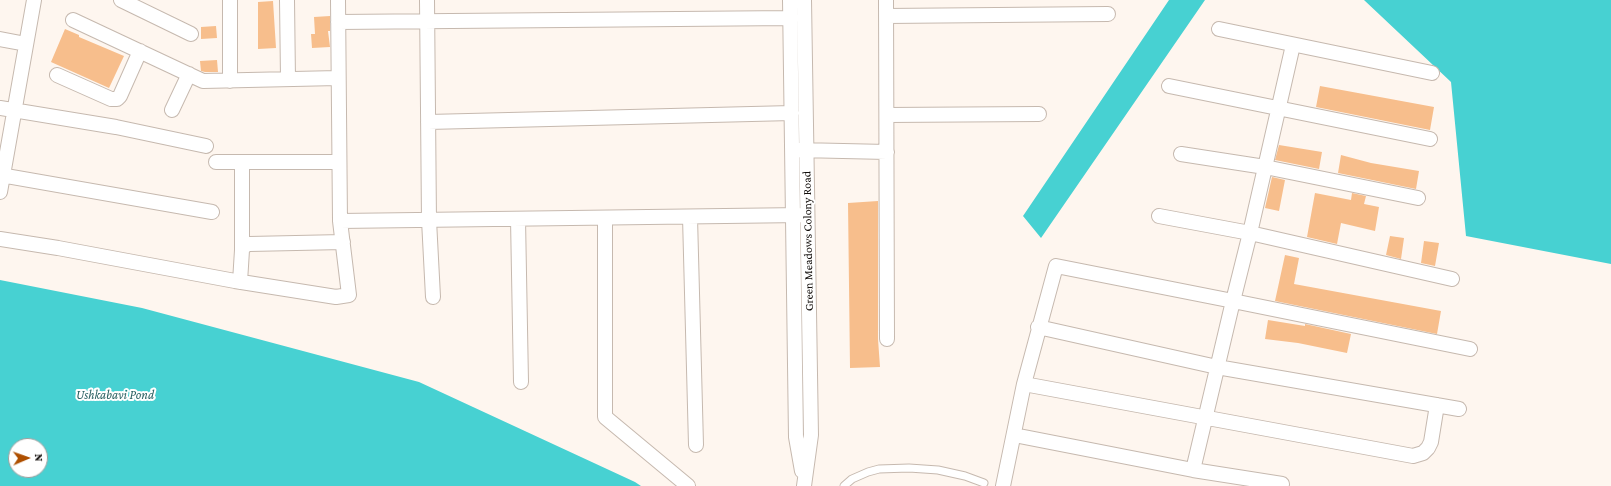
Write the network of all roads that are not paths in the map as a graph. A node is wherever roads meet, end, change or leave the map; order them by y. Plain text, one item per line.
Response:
1 (34, 0) edge
2 (121, 0) edge
3 (230, 0) edge
4 (287, 0) edge
5 (338, 0) edge
6 (427, 0) edge
7 (790, 0) edge
8 (804, 0) edge
9 (886, 0) edge
10 (1108, 14) dead end
11 (886, 16) junction
12 (791, 18) junction
13 (73, 20) dead end
14 (427, 21) junction
15 (338, 22) junction
16 (1218, 29) dead end
17 (191, 34) dead end
18 (0, 39) edge
19 (26, 44) junction
20 (1293, 45) junction
21 (140, 51) junction
22 (1432, 73) dead end
23 (188, 74) junction
24 (57, 75) dead end
25 (338, 78) junction
26 (288, 79) junction
27 (230, 81) junction
28 (1169, 86) dead end
29 (0, 108) edge
30 (1279, 109) junction
31 (172, 110) dead end
32 (14, 111) junction
33 (792, 113) junction
34 (1039, 114) dead end
35 (887, 115) junction
36 (428, 122) junction
37 (1430, 139) dead end
38 (206, 146) dead end
39 (792, 150) junction
40 (807, 150) junction
41 (887, 152) junction
42 (1181, 154) dead end
43 (216, 162) dead end
44 (242, 162) junction
45 (339, 162) junction
46 (1265, 167) junction
47 (1, 175) edge
48 (0, 192) edge
49 (1418, 198) dead end
50 (212, 212) dead end
51 (793, 215) junction
52 (808, 215) junction
53 (1160, 216) dead end
54 (690, 217) junction
55 (605, 218) junction
56 (518, 219) junction
57 (429, 220) junction
58 (340, 221) junction
59 (1250, 233) junction
60 (0, 239) edge
61 (342, 242) junction
62 (242, 250) junction
63 (1452, 279) dead end
64 (240, 282) junction
65 (433, 297) dead end
66 (1233, 300) junction
67 (1038, 327) junction
68 (888, 339) dead end
69 (1470, 349) dead end
70 (1217, 367) junction
71 (521, 382) dead end
72 (1024, 384) junction
73 (1437, 405) junction
74 (1459, 409) dead end
75 (1205, 416) junction
76 (1014, 435) junction
77 (696, 445) dead end
78 (1193, 470) junction
79 (984, 483) dead end
80 (804, 484) edge
81 (1282, 484) dead end
82 (688, 486) edge
83 (844, 486) edge
84 (1003, 486) edge

1 - 19 street
2 - 17 street
3 - 27 street
4 - 26 street
5 - 15 street
6 - 14 street
7 - 12 street, Green Meadows Colony Road
8 - 40 street, Green Meadows Colony Road
9 - 11 street
10 - 11 street
11 - 35 street
12 - 14 street
12 - 33 street, Green Meadows Colony Road
13 - 21 street
14 - 15 street
14 - 36 street
15 - 25 street
16 - 20 street
18 - 19 street
19 - 32 street
20 - 22 street
20 - 30 street
21 - 23 street
21 - 24 street
23 - 27 street
23 - 31 street
25 - 26 street
25 - 45 street
26 - 27 street
28 - 30 street
29 - 32 street
30 - 37 street
30 - 46 street
32 - 38 street
32 - 47 street
33 - 36 street
33 - 39 street, Green Meadows Colony Road
34 - 35 street
35 - 41 street
36 - 57 street
39 - 40 street
39 - 51 street, Green Meadows Colony Road
40 - 41 street
40 - 52 street, Green Meadows Colony Road
41 - 68 street
42 - 46 street
43 - 44 street
44 - 45 street
44 - 62 street
45 - 58 street
46 - 49 street
46 - 59 street
47 - 48 street
47 - 50 street
51 - 52 street
51 - 54 street
51 - 80 street, Green Meadows Colony Road
52 - 80 street, Green Meadows Colony Road
53 - 59 street
54 - 55 street
54 - 77 street
55 - 56 street
55 - 82 street
56 - 57 street
56 - 71 street
57 - 58 street
57 - 65 street
58 - 61 street
59 - 63 street
59 - 66 street
60 - 64 street
61 - 62 street
61 - 64 street
62 - 64 street
66 - 67 street
66 - 69 street
66 - 70 street
67 - 70 street
67 - 72 street
70 - 73 street
70 - 75 street
72 - 75 street
72 - 76 street
73 - 74 street
73 - 75 street
75 - 78 street
76 - 78 street
76 - 84 street
78 - 81 street
79 - 83 lane

